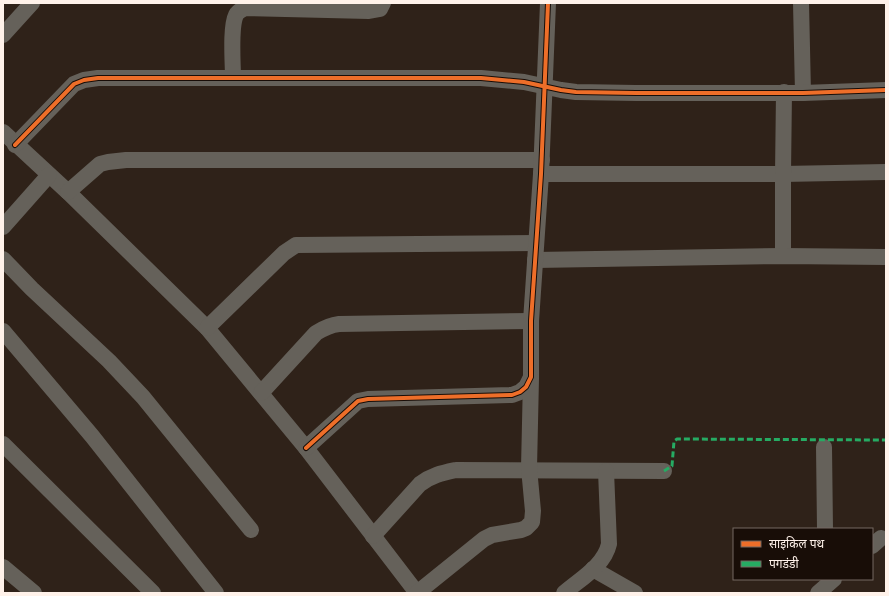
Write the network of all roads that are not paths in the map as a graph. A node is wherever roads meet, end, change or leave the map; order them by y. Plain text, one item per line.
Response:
1 (32, 3) edge
2 (383, 3) edge
3 (548, 3) edge
4 (801, 3) edge
5 (3, 35) edge
6 (234, 78) junction
7 (544, 86) junction
8 (886, 90) edge
9 (784, 92) junction
10 (803, 93) junction
11 (3, 132) edge
12 (15, 145) junction
13 (542, 167) junction
14 (886, 172) edge
15 (783, 174) junction
16 (49, 175) junction
17 (68, 192) junction
18 (3, 227) edge
19 (536, 243) junction
20 (783, 256) junction
21 (886, 257) edge
22 (3, 259) edge
23 (535, 260) junction
24 (531, 321) junction
25 (207, 328) junction
26 (3, 331) edge
27 (531, 377) junction
28 (261, 392) junction
29 (3, 444) edge
30 (824, 447) dead end
31 (306, 448) junction
32 (530, 470) junction
33 (606, 471) junction
34 (664, 471) dead end
35 (825, 528) edge
36 (251, 530) dead end
37 (373, 536) junction
38 (3, 567) edge
39 (593, 569) junction
40 (34, 593) edge
41 (153, 593) edge
42 (216, 593) edge
43 (417, 593) edge
44 (564, 593) edge
45 (635, 593) edge

1 - 5 street
2 - 6 street
3 - 7 street
4 - 10 street
6 - 7 street
6 - 12 street
7 - 9 street
7 - 13 street
8 - 10 street
9 - 10 street
9 - 15 street
11 - 12 street
12 - 16 street
13 - 15 street
13 - 17 street
13 - 19 street
14 - 15 street
15 - 20 street
16 - 17 street
16 - 18 street
17 - 25 street
19 - 23 street
19 - 25 street
20 - 21 street
20 - 23 street
22 - 36 street
23 - 24 street
24 - 27 street
24 - 28 street
25 - 28 street
26 - 42 street
27 - 31 street
27 - 32 street
28 - 31 street
29 - 41 street
30 - 35 street
31 - 37 street
32 - 33 street
32 - 37 street
32 - 43 street
33 - 34 street
33 - 39 street
37 - 43 street
38 - 40 street
39 - 44 street
39 - 45 street

